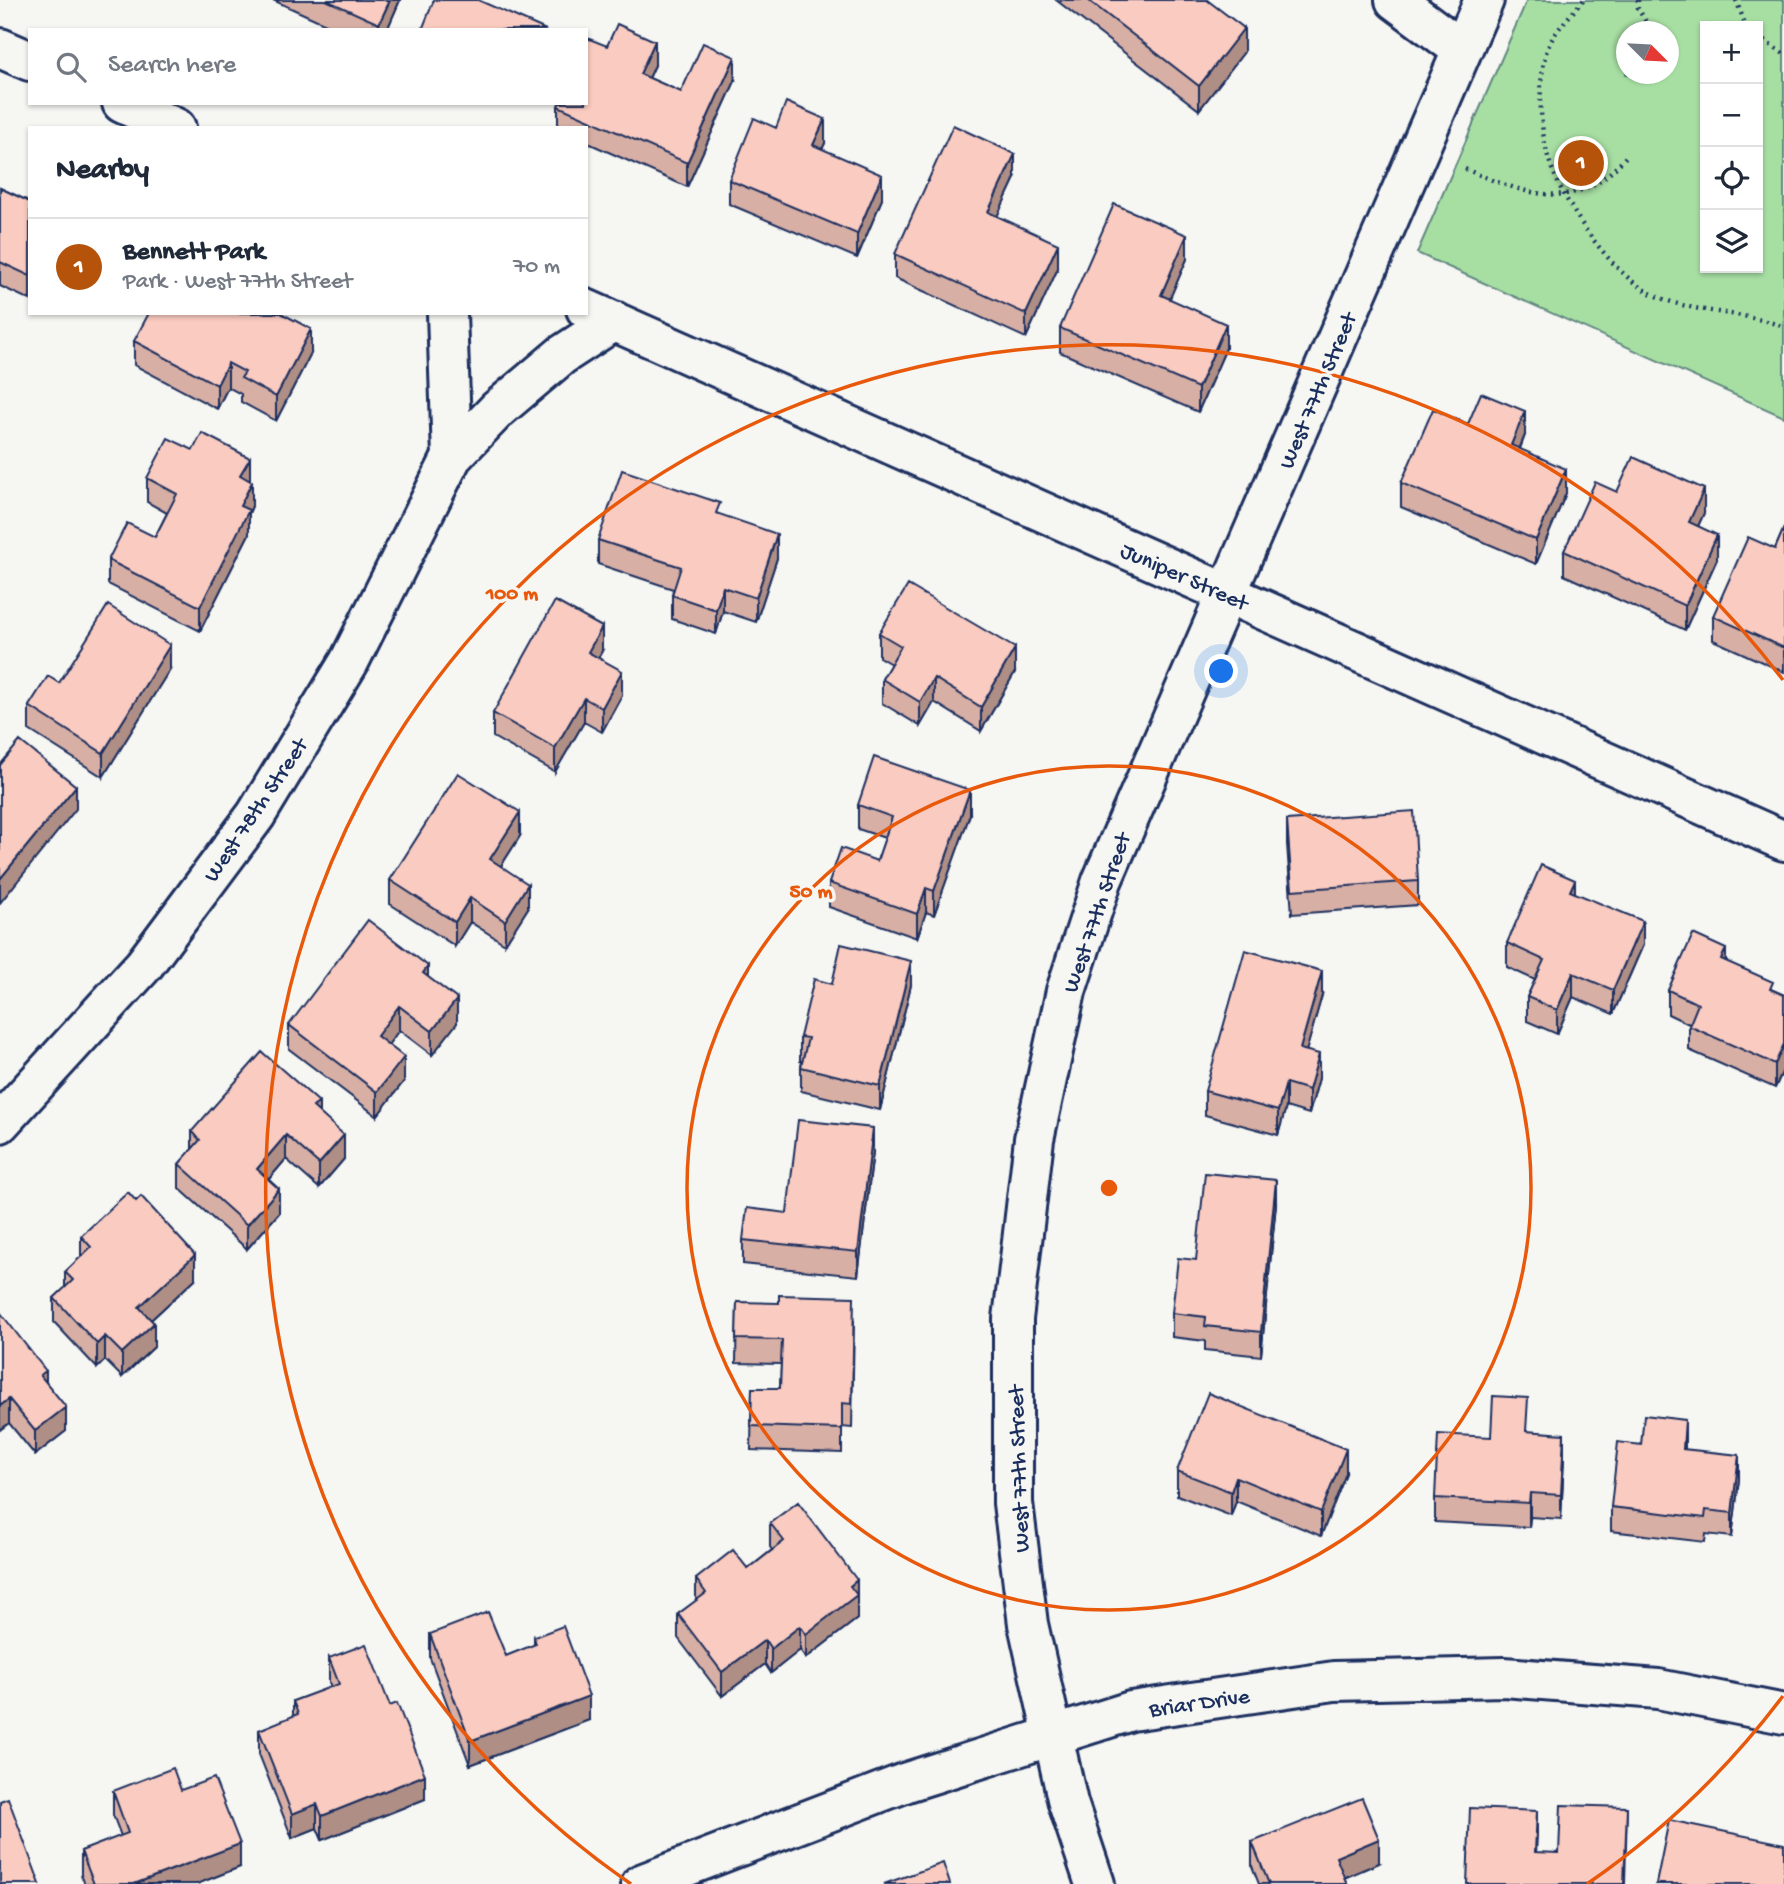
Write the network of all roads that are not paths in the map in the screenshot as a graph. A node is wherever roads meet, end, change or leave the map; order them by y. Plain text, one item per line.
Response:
1 (1395, 0) edge
2 (1484, 0) edge
3 (0, 48) edge
4 (1462, 50) junction
5 (28, 60) edge
6 (126, 105) edge
7 (172, 126) edge
8 (447, 315) edge
9 (600, 315) edge
10 (452, 457) junction
11 (1229, 594) junction
12 (1784, 841) edge
13 (0, 1123) edge
14 (1784, 1714) edge
15 (1053, 1735) junction
16 (641, 1884) edge
17 (1095, 1884) edge

1 - 4 street
2 - 4 street, West 77th Street
3 - 5 street
4 - 11 street, West 77th Street
6 - 7 street
8 - 10 street, West 78th Street
9 - 10 street, West 78th Street
9 - 11 street, Juniper Street
10 - 13 street, West 78th Street
11 - 12 street, Juniper Street
11 - 15 street, West 77th Street
14 - 15 street, Briar Drive
15 - 16 street, Briar Drive
15 - 17 street, West 77th Street

